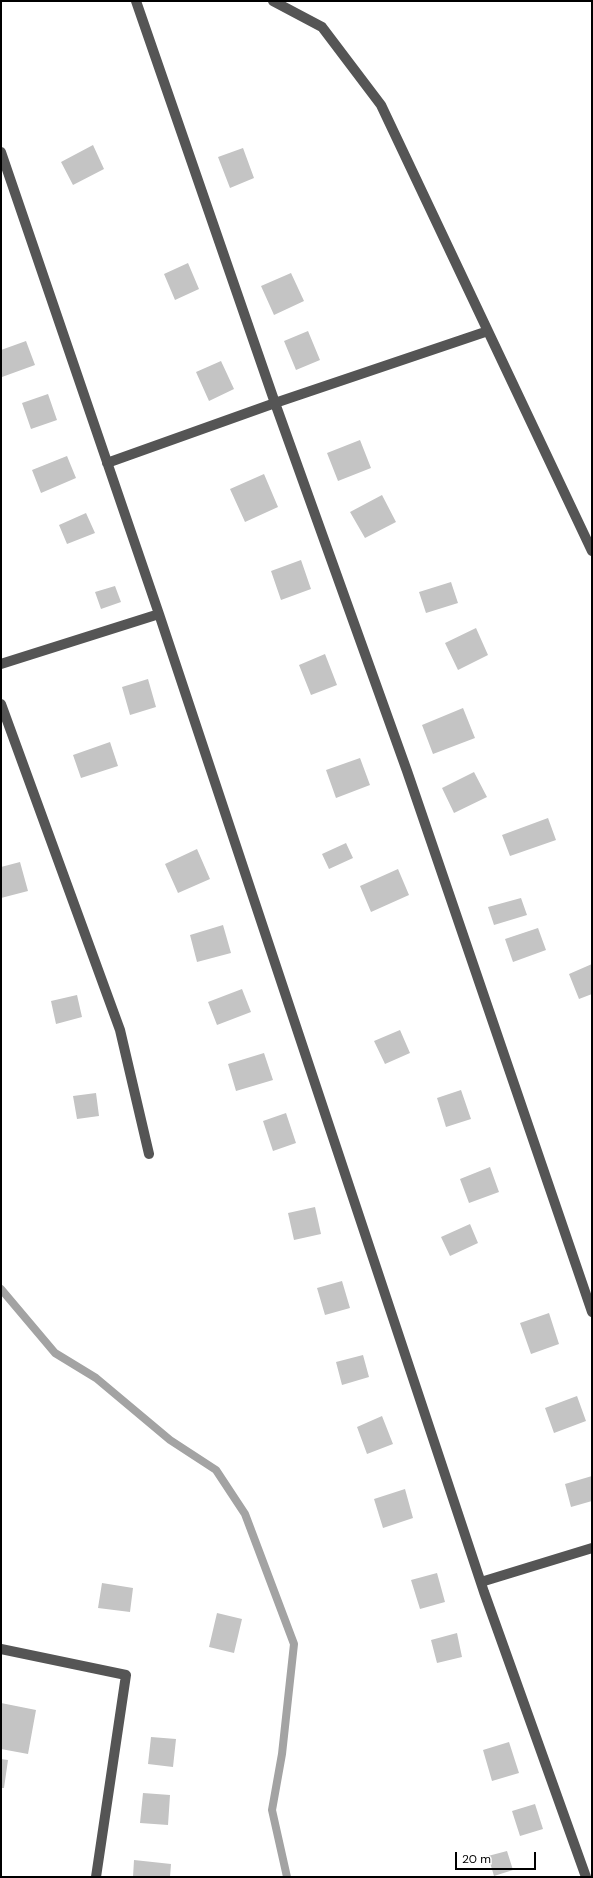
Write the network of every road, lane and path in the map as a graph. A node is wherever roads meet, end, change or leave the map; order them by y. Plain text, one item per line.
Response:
1 (136, 1) edge
2 (273, 1) edge
3 (1, 152) edge
4 (488, 331) junction
5 (275, 403) junction
6 (107, 463) junction
7 (592, 551) edge
8 (159, 614) junction
9 (1, 664) edge
10 (1, 704) edge
11 (148, 1154) dead end
12 (592, 1312) edge
13 (592, 1548) edge
14 (481, 1582) junction
15 (1, 1649) edge
16 (96, 1877) edge
17 (586, 1877) edge

1 - 5 street
2 - 4 street
3 - 6 street
4 - 5 street
4 - 7 street
5 - 6 street
5 - 12 street
6 - 8 street
8 - 9 street
8 - 14 street
10 - 11 street
13 - 14 street
14 - 17 street
15 - 16 street

